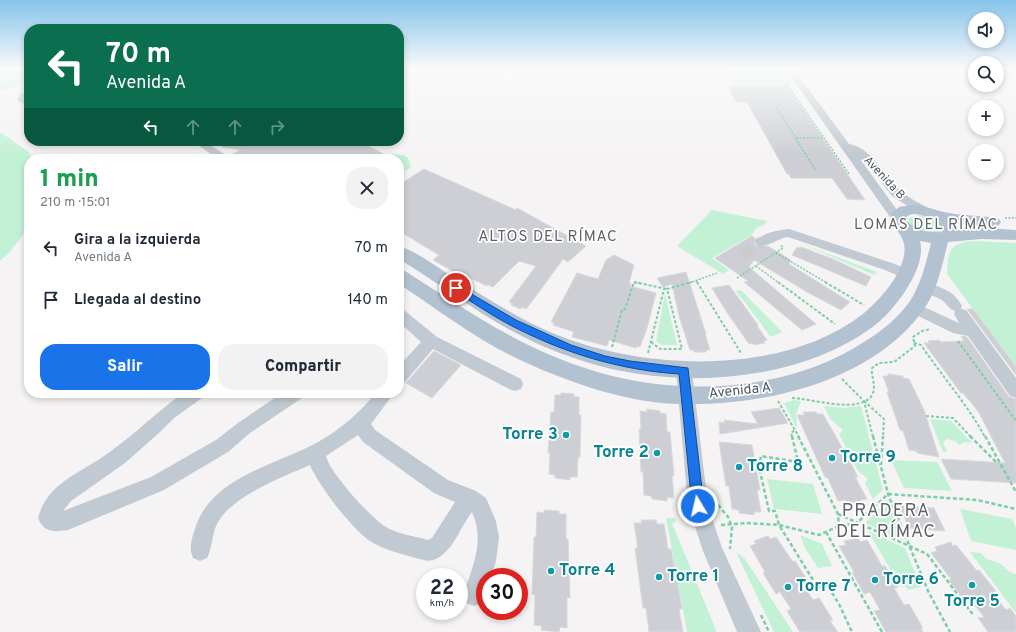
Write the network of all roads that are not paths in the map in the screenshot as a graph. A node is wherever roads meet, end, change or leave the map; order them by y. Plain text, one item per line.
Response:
1 (810, 97) edge
2 (844, 144) junction
3 (205, 146) edge
4 (218, 154) edge
5 (930, 213) junction
6 (902, 224) junction
7 (1016, 224) edge
8 (1016, 235) edge
9 (944, 238) junction
10 (762, 242) tunnel mouth
11 (404, 255) edge
12 (906, 274) junction
13 (404, 278) edge
14 (927, 288) junction
15 (915, 308) junction
16 (872, 309) junction
17 (490, 310) junction
18 (404, 318) edge
19 (473, 324) junction
20 (901, 324) junction
21 (973, 331) junction
22 (431, 341) junction
23 (807, 353) junction
24 (404, 371) edge
25 (684, 371) junction
26 (834, 375) junction
27 (514, 384) dead end
28 (1016, 391) edge
29 (687, 395) junction
30 (189, 398) edge
31 (289, 398) edge
32 (382, 398) edge
33 (360, 423) junction
34 (316, 452) junction
35 (469, 498) junction
36 (200, 551) dead end
37 (474, 595) dead end
38 (749, 632) edge

1 - 2 street, Avenida B
2 - 5 street, Avenida B
2 - 6 street, Avenida B
3 - 4 street
5 - 6 main road
5 - 7 main road
5 - 9 main road, Avenida A
6 - 9 main road
6 - 12 main road, Avenida A
8 - 9 main road
9 - 14 main road, Avenida A
10 - 12 street
11 - 17 main road, Avenida A
12 - 16 main road, Avenida A
13 - 19 main road, Avenida A
14 - 15 main road, Avenida A
14 - 21 street
15 - 20 main road, Avenida A
15 - 21 street
16 - 20 main road
16 - 23 main road, Avenida A
17 - 19 main road
17 - 25 main road, Avenida A
18 - 22 street
19 - 29 main road, Avenida A
20 - 26 main road, Avenida A
21 - 28 street
22 - 24 street
22 - 27 street
23 - 25 main road, Avenida A
23 - 26 main road
25 - 29 street
26 - 29 main road, Avenida A
29 - 38 street
30 - 31 street
32 - 33 street
33 - 34 street
33 - 35 street
34 - 35 street
34 - 36 street
35 - 37 street

